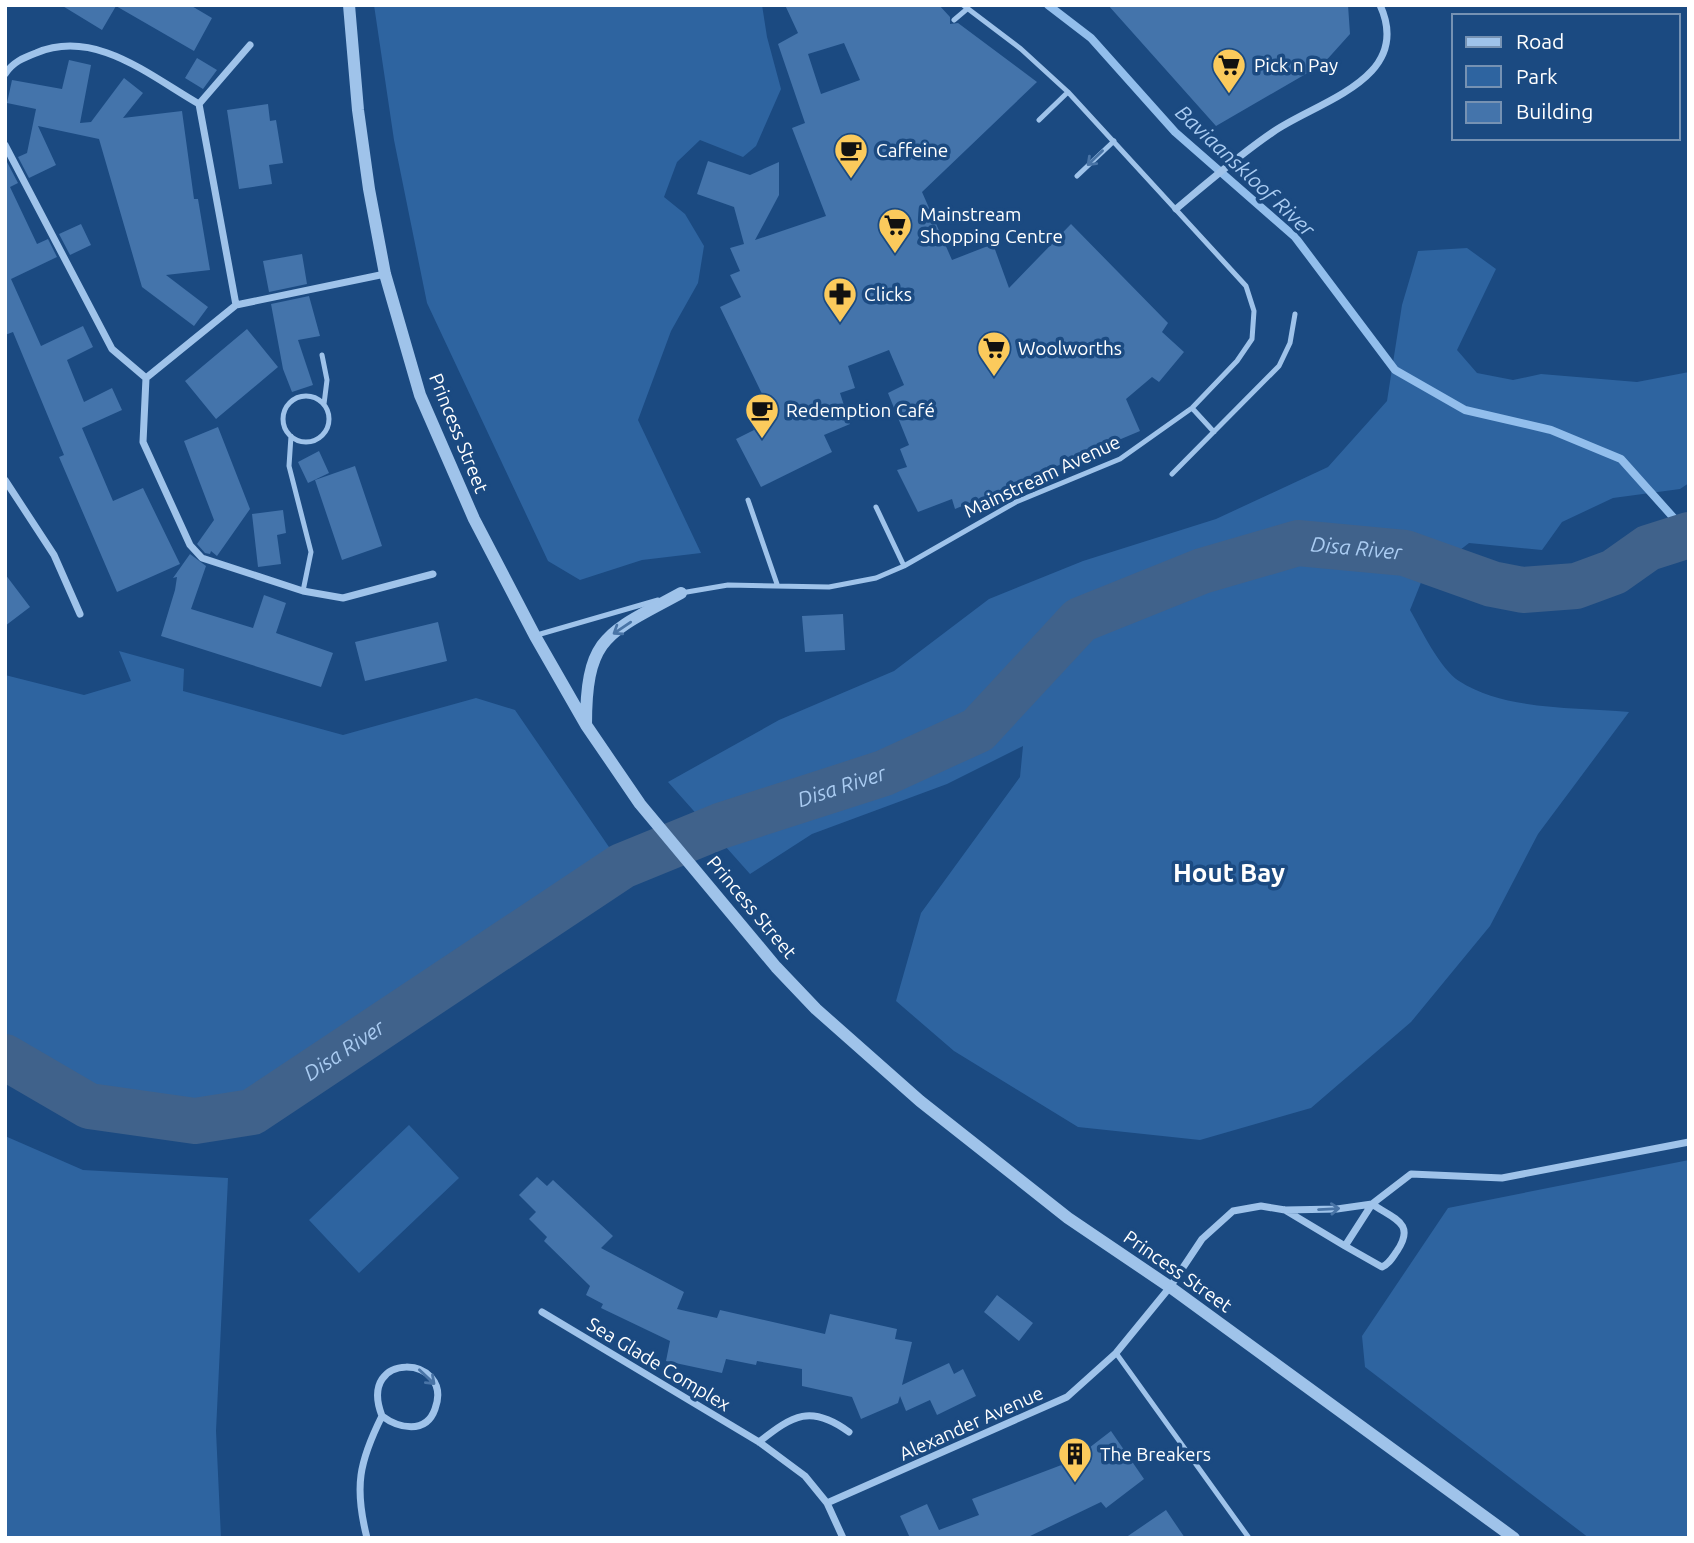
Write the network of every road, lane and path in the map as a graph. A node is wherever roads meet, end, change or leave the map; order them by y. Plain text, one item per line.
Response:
1 (346, 5) edge
2 (1380, 5) edge
3 (965, 7) edge
4 (954, 20) dead end
5 (250, 45) dead end
6 (5, 74) edge
7 (1068, 92) junction
8 (199, 104) junction
9 (1039, 120) dead end
10 (1114, 141) junction
11 (5, 145) edge
12 (1077, 176) dead end
13 (1176, 209) junction
14 (385, 274) junction
15 (236, 304) junction
16 (1295, 314) dead end
17 (322, 355) dead end
18 (146, 377) junction
19 (324, 404) junction
20 (1192, 408) junction
21 (1214, 432) junction
22 (291, 436) junction
23 (1172, 474) dead end
24 (5, 480) edge
25 (748, 500) dead end
26 (876, 507) dead end
27 (904, 566) junction
28 (433, 574) dead end
29 (777, 584) junction
30 (303, 590) junction
31 (681, 593) junction
32 (80, 614) dead end
33 (535, 636) junction
34 (586, 725) junction
35 (1689, 1142) edge
36 (1372, 1204) junction
37 (1285, 1210) junction
38 (1345, 1246) junction
39 (1170, 1287) junction
40 (542, 1312) dead end
41 (1116, 1353) junction
42 (382, 1416) junction
43 (849, 1432) dead end
44 (760, 1442) junction
45 (827, 1503) junction
46 (367, 1538) edge
47 (843, 1538) edge
48 (1249, 1538) edge
49 (1514, 1538) edge

1 - 14 street, Princess Street
2 - 13 street
3 - 4 lane
3 - 7 lane, Mainstream Avenue
5 - 8 street
6 - 8 street
7 - 9 lane
7 - 10 lane, Mainstream Avenue
8 - 15 street
10 -> 12 lane
10 - 13 lane, Mainstream Avenue
11 - 18 street
13 - 20 lane, Mainstream Avenue
14 - 15 street
14 - 33 street, Princess Street
15 - 18 street
16 - 21 lane
17 - 19 lane
18 - 30 street
19 - 22 lane
19 - 22 lane
20 - 21 lane
20 - 27 lane, Mainstream Avenue
21 - 23 lane
22 - 30 lane
24 - 32 street
25 - 29 lane
26 - 27 lane
27 - 29 lane, Mainstream Avenue
28 - 30 street
29 - 31 lane, Mainstream Avenue
31 - 33 lane, Mainstream Avenue
31 -> 34 street
33 - 34 street, Princess Street
34 - 39 street, Princess Street
35 - 36 street
37 -> 36 street, Alexander Avenue
36 - 38 street
36 - 38 street
37 - 38 street
37 - 39 street, Alexander Avenue
39 - 41 street, Alexander Avenue
39 - 49 street, Princess Street
40 - 44 street, Sea Glade Complex
41 - 45 street, Alexander Avenue
41 - 48 lane
42 -> 42 street
42 - 46 street
43 - 44 street
44 - 45 street, Sea Glade Complex
45 - 47 street, Sea Glade Complex

